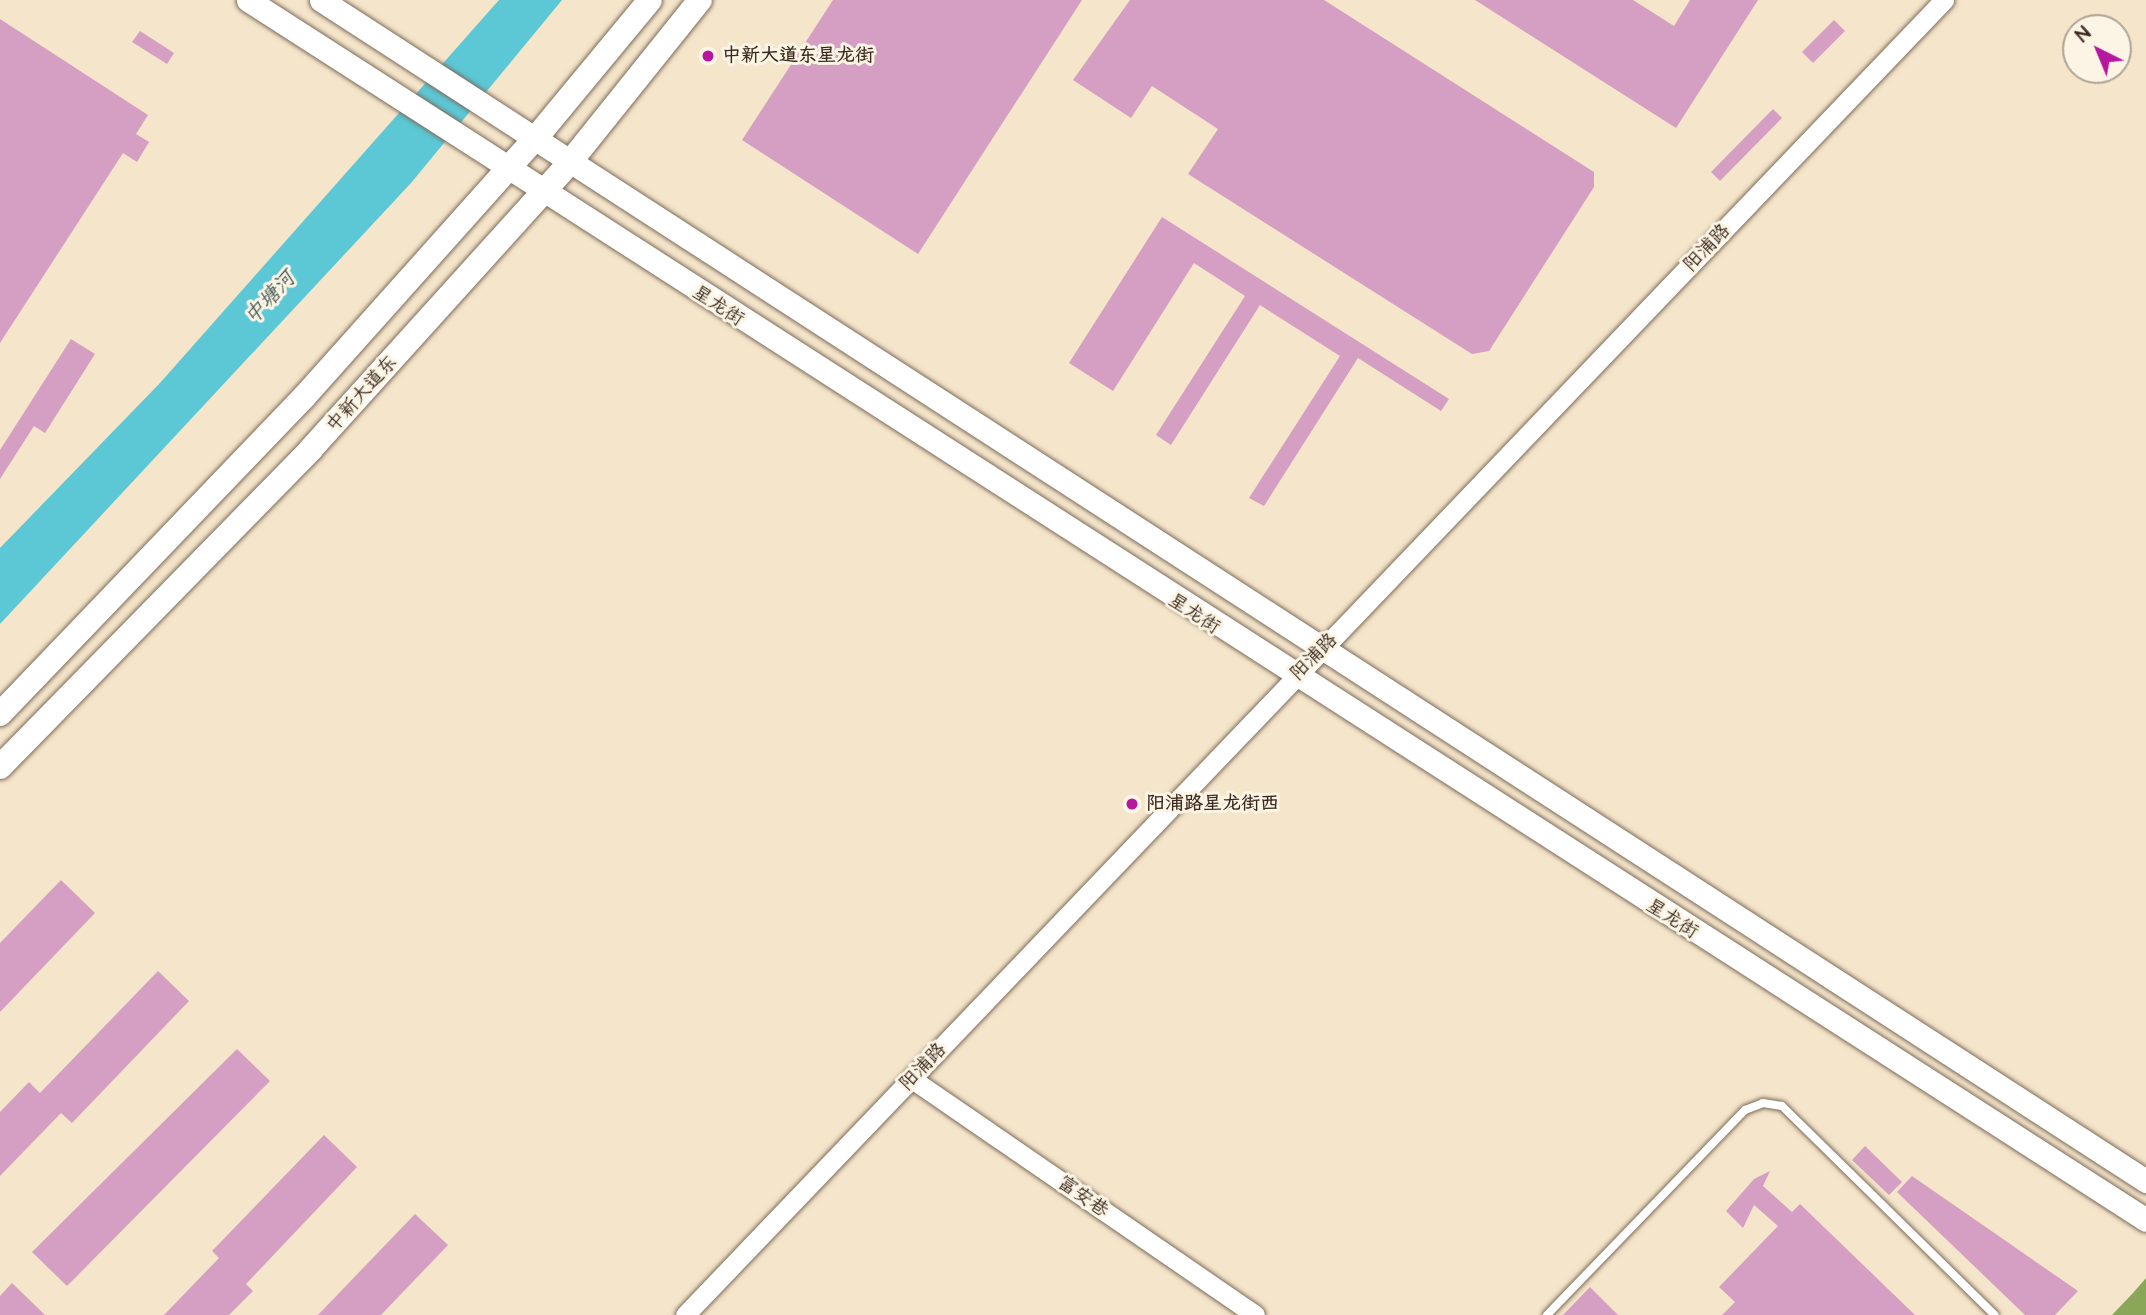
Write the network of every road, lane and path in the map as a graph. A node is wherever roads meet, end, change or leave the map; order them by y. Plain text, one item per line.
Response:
1 (248, 0) edge
2 (321, 0) edge
3 (650, 0) edge
4 (701, 0) edge
5 (1944, 0) edge
6 (535, 139) junction
7 (571, 161) junction
8 (507, 170) junction
9 (543, 192) junction
10 (1322, 650) junction
11 (1294, 678) junction
12 (0, 714) edge
13 (0, 767) edge
14 (912, 1079) junction
15 (2146, 1181) edge
16 (2146, 1220) edge
17 (684, 1315) edge
18 (1255, 1315) edge
19 (1547, 1315) edge
20 (1995, 1315) edge

1 - 8 main road, 星龙街
2 - 6 main road, 星龙街
3 - 6 main road
4 - 7 main road, 中新大道东
5 - 10 street, 阳浦路
6 - 7 main road, 星龙街
6 - 8 main road
7 - 9 main road, 中新大道东
7 - 10 main road, 星龙街
8 - 9 main road, 星龙街
8 - 12 main road
9 - 11 main road, 星龙街
9 - 13 main road, 中新大道东
10 - 11 street, 阳浦路
10 - 15 main road, 星龙街
11 - 14 street, 阳浦路
11 - 16 main road, 星龙街
14 - 17 street, 阳浦路
14 - 18 street, 富安巷
19 - 20 lane

